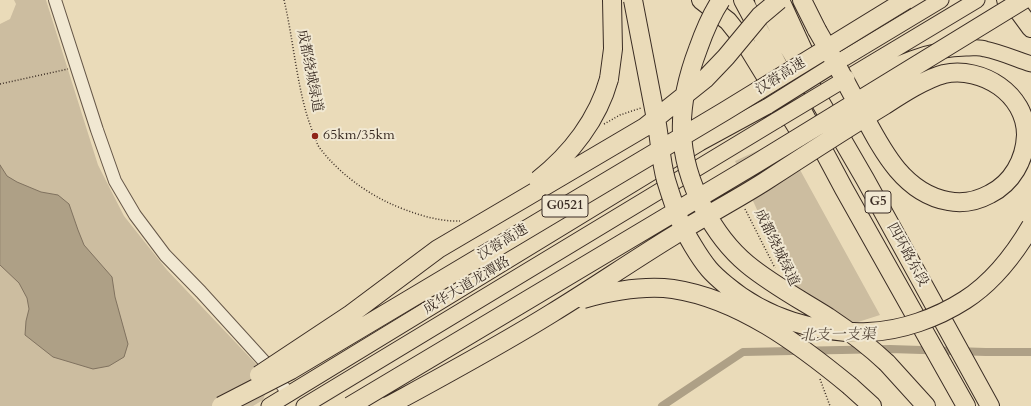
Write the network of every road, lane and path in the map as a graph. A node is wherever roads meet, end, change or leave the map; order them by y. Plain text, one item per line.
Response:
1 (56, 0) edge
2 (284, 0) edge
3 (612, 0) edge
4 (633, 0) edge
5 (701, 0) edge
6 (721, 0) edge
7 (743, 0) edge
8 (764, 0) edge
9 (779, 0) edge
10 (802, 0) edge
11 (906, 0) edge
12 (916, 0) edge
13 (941, 0) edge
14 (977, 0) edge
15 (1006, 0) edge
16 (1022, 0) edge
17 (1031, 28) edge
18 (843, 53) junction
19 (1031, 64) edge
20 (78, 67) junction
21 (850, 82) junction
22 (0, 84) edge
23 (645, 108) dead end
24 (603, 125) dead end
25 (865, 179) junction
26 (844, 189) junction
27 (743, 205) dead end
28 (463, 220) dead end
29 (1031, 226) edge
30 (438, 249) junction
31 (774, 268) dead end
32 (550, 314) junction
33 (919, 322) junction
34 (818, 373) dead end
35 (289, 398) edge
36 (212, 406) edge
37 (220, 406) edge
38 (270, 406) edge
39 (300, 406) edge
40 (304, 406) edge
41 (350, 406) edge
42 (388, 406) edge
43 (830, 406) edge
44 (872, 406) edge
45 (926, 406) edge
46 (966, 406) edge
47 (990, 406) edge

1 - 20 street
2 - 28 path, 成都绕城绿道
3 - 30 highway, bridge
4 - 33 highway, bridge
5 - 26 highway
6 - 45 highway, bridge
7 - 26 highway, 四环路东段 / G5
8 - 25 highway, 四环路东段 / G5
9 - 25 highway
9 - 30 highway, bridge
10 - 32 highway, bridge
11 - 37 highway, 汉蓉高速 / G0521, bridge
12 - 18 main road
13 - 18 main road
14 - 21 main road
15 - 17 highway
16 - 41 highway, bridge
18 - 35 main road, 成华大道龙潭路, bridge
19 - 21 main road
20 - 22 path
20 - 35 street
21 - 40 main road, 成华大道龙潭路, bridge
23 - 24 path
25 - 47 highway, 四环路东段 / G5
26 - 33 highway, 四环路东段 / G5
27 - 31 path, 成都绕城绿道
29 - 33 highway, bridge
30 - 36 highway, bridge
32 - 42 highway, bridge
32 - 44 highway, bridge
33 - 46 highway, 四环路东段 / G5
34 - 43 path
35 - 38 main road, 成华大道龙潭路
35 - 39 street

